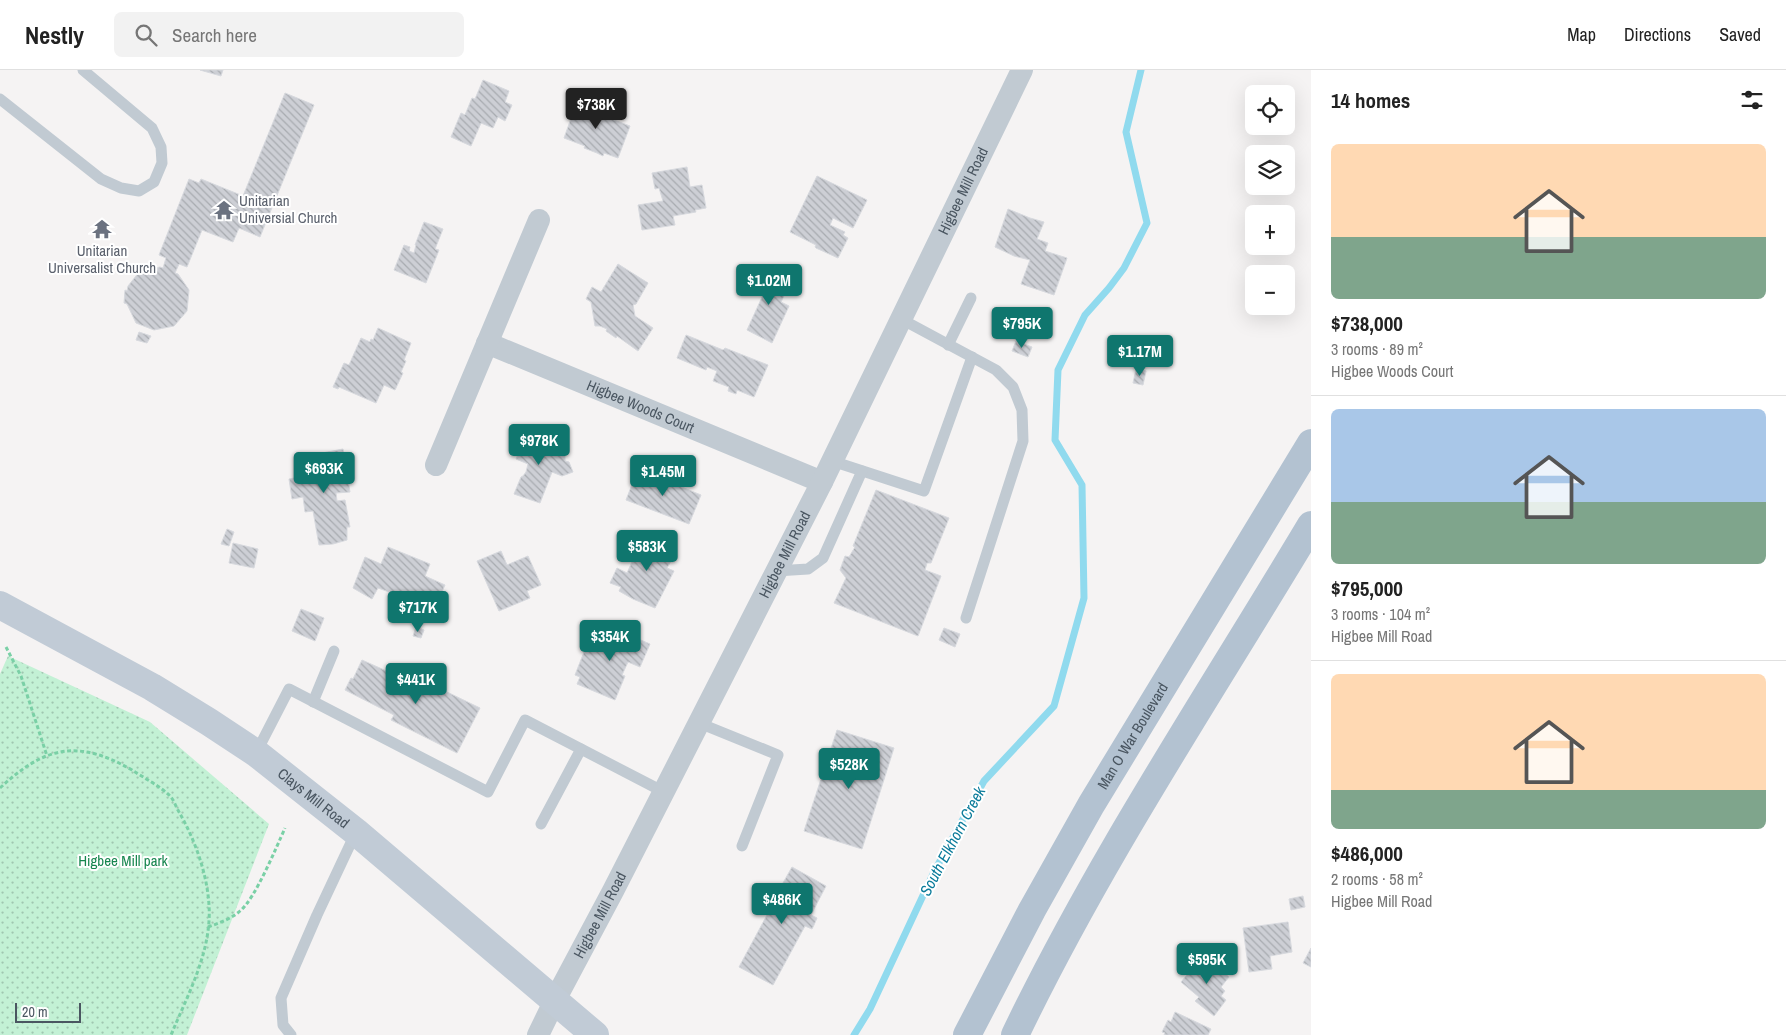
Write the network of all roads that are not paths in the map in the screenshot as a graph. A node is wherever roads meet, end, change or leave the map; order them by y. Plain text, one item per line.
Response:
1 (83, 70) edge
2 (1022, 70) edge
3 (0, 98) edge
4 (539, 220) dead end
5 (971, 298) dead end
6 (901, 319) junction
7 (487, 343) junction
8 (948, 344) junction
9 (972, 357) junction
10 (1311, 443) edge
11 (832, 461) junction
12 (436, 465) dead end
13 (862, 471) junction
14 (822, 482) junction
15 (1311, 525) edge
16 (776, 571) junction
17 (0, 605) edge
18 (966, 618) dead end
19 (334, 651) dead end
20 (313, 702) junction
21 (699, 723) junction
22 (581, 749) junction
23 (256, 753) junction
24 (664, 792) junction
25 (541, 824) dead end
26 (356, 832) junction
27 (742, 846) dead end
28 (555, 1000) junction
29 (290, 1035) edge
30 (538, 1035) edge
31 (596, 1035) edge
32 (967, 1035) edge
33 (1015, 1035) edge

1 - 3 lane
2 - 6 street, Higbee Mill Road
4 - 7 street
5 - 8 lane
6 - 8 lane
6 - 11 street, Higbee Mill Road
7 - 12 street
7 - 14 street, Higbee Woods Court
8 - 9 lane
9 - 13 lane
9 - 18 lane
10 - 32 main road, Man O War Boulevard
11 - 13 lane
11 - 14 street, Higbee Mill Road
13 - 16 lane
14 - 16 street, Higbee Mill Road
15 - 33 main road
16 - 21 street, Higbee Mill Road
17 - 23 main road, Clays Mill Road
19 - 20 lane
20 - 22 lane
20 - 23 lane
21 - 24 street, Higbee Mill Road
21 - 27 lane
22 - 24 lane
22 - 25 lane
23 - 26 main road, Clays Mill Road
24 - 28 street, Higbee Mill Road
26 - 28 main road, Clays Mill Road
26 - 29 lane
28 - 30 street, Higbee Mill Road
28 - 31 main road, Clays Mill Road

